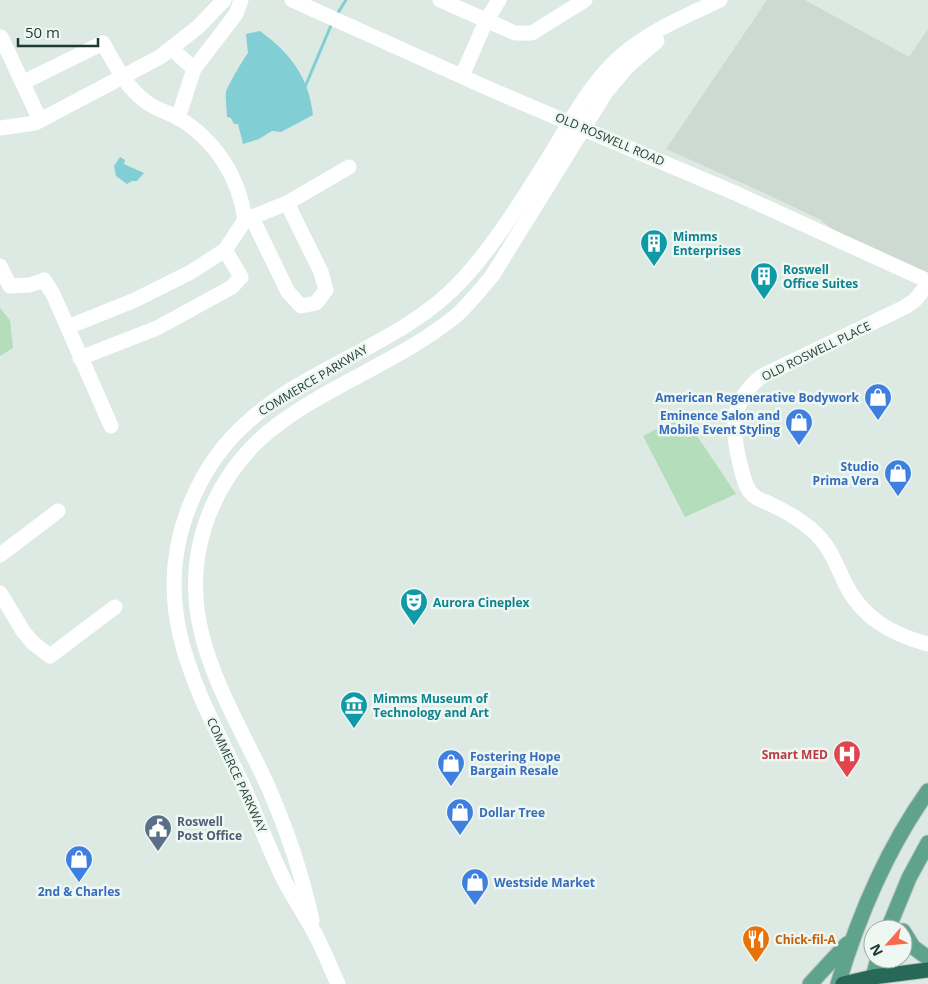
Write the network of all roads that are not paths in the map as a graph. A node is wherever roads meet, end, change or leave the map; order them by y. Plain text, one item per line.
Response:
1 (224, 0) edge
2 (241, 0) edge
3 (292, 0) edge
4 (440, 0) edge
5 (499, 0) edge
6 (585, 0) edge
7 (720, 0) edge
8 (691, 14) junction
9 (486, 21) junction
10 (1, 37) edge
11 (172, 49) junction
12 (194, 69) junction
13 (462, 76) junction
14 (122, 77) junction
15 (24, 82) junction
16 (178, 118) junction
17 (40, 120) junction
18 (570, 122) junction
19 (0, 128) edge
20 (585, 129) junction
21 (350, 168) dead end
22 (287, 203) junction
23 (249, 219) junction
24 (226, 250) junction
25 (0, 266) edge
26 (928, 283) edge
27 (68, 327) junction
28 (80, 358) junction
29 (111, 426) dead end
30 (58, 511) dead end
31 (0, 554) edge
32 (0, 594) edge
33 (114, 607) dead end
34 (6, 615) edge
35 (928, 644) edge
36 (928, 791) edge
37 (928, 843) edge
38 (900, 899) junction
39 (892, 919) edge
40 (901, 919) edge
41 (315, 933) junction
42 (853, 937) junction
43 (913, 947) edge
44 (928, 958) edge
45 (928, 970) edge
46 (872, 981) edge
47 (338, 984) edge
48 (810, 984) edge
49 (838, 984) edge
50 (844, 984) edge

1 - 11 street
2 - 12 street
3 - 13 street, OLD ROSWELL ROAD
4 - 9 street
5 - 9 street
6 - 9 street
7 - 8 street
8 - 18 street, COMMERCE PARKWAY
8 - 20 street, COMMERCE PARKWAY
9 - 13 street
10 - 15 street
11 - 12 street
11 - 14 street
12 - 16 street
13 - 18 street, OLD ROSWELL ROAD
14 - 15 street
14 - 16 street
14 - 17 street
15 - 17 street
16 - 23 street
17 - 19 street
18 - 20 street, OLD ROSWELL ROAD
18 - 41 street, COMMERCE PARKWAY
20 - 26 street, OLD ROSWELL ROAD
20 - 41 street, COMMERCE PARKWAY
21 - 22 street
22 - 23 street
22 - 23 street
23 - 24 street
24 - 27 street
24 - 28 street
25 - 27 street
26 - 35 street, OLD ROSWELL PLACE
27 - 28 street
28 - 29 street
30 - 31 street
32 - 34 street
33 - 34 street
36 - 42 main road
37 - 38 main road
38 - 39 main road
38 - 40 main road
41 - 47 street, COMMERCE PARKWAY
42 - 48 main road
42 - 49 main road
43 - 44 main road
45 - 46 highway
46 - 50 highway

